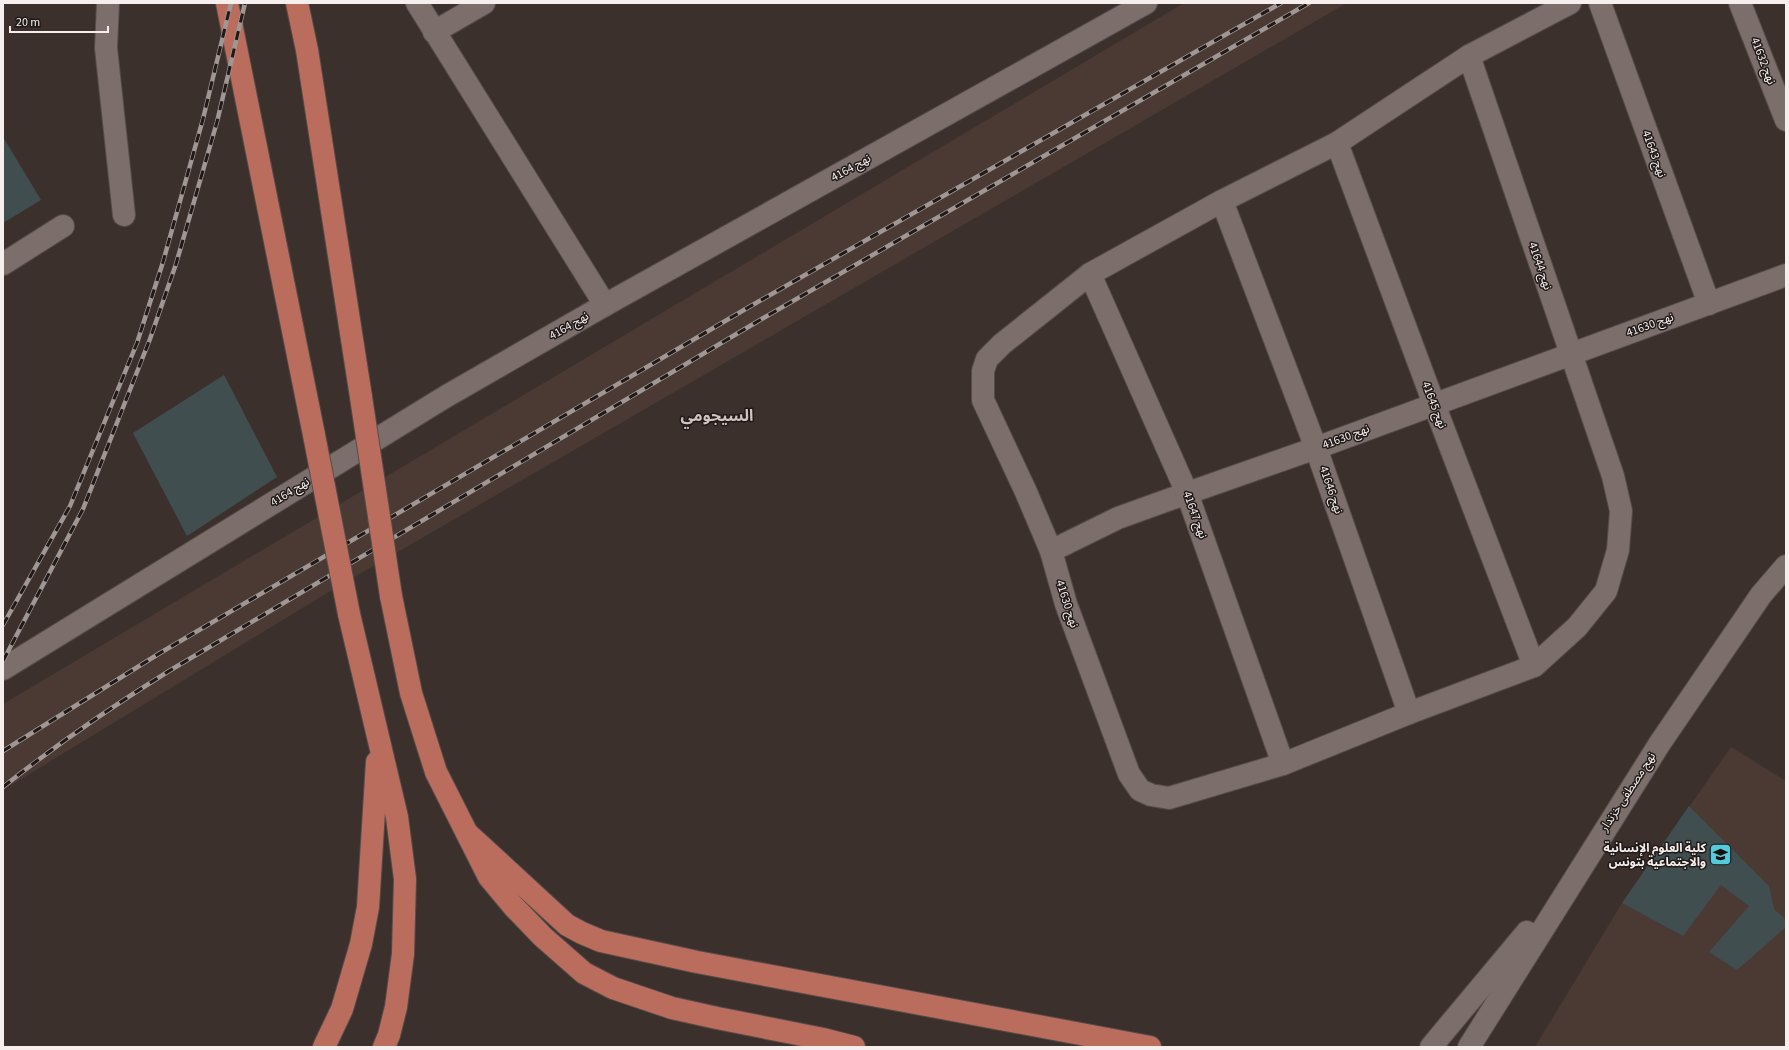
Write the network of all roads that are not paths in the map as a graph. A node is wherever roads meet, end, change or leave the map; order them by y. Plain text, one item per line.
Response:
1 (108, 3) edge
2 (227, 3) edge
3 (297, 3) edge
4 (417, 3) edge
5 (484, 3) edge
6 (1570, 3) edge
7 (1600, 3) edge
8 (1740, 3) edge
9 (1142, 4) edge
10 (434, 32) junction
11 (1469, 56) junction
12 (1786, 120) edge
13 (1338, 143) junction
14 (1222, 201) junction
15 (124, 215) dead end
16 (63, 226) dead end
17 (3, 264) edge
18 (1090, 274) junction
19 (1786, 274) edge
20 (1709, 304) junction
21 (605, 305) junction
22 (1570, 354) junction
23 (1434, 404) junction
24 (1316, 448) junction
25 (1613, 476) joint
26 (1187, 493) junction
27 (1051, 551) junction
28 (1786, 566) edge
29 (1534, 666) junction
30 (3, 669) edge
31 (1409, 713) junction
32 (379, 741) junction
33 (1283, 764) junction
34 (467, 833) junction
35 (1577, 873) junction
36 (324, 1047) edge
37 (384, 1047) edge
38 (854, 1047) edge
39 (1150, 1047) edge
40 (1431, 1047) edge
41 (1469, 1047) edge

1 - 15 street
2 - 32 main road, bridge
3 - 34 main road, bridge
4 - 10 street
5 - 10 street
6 - 11 street
7 - 20 street, نهج 41643
8 - 12 street, نهج 41632
9 - 21 street, نهج 4164
10 - 21 street
11 - 13 street
11 - 22 street, نهج 41644
13 - 14 street
13 - 23 street, نهج 41645
14 - 18 street
14 - 24 street, نهج 41646
16 - 17 street
18 - 26 street, نهج 41647
18 - 27 street
19 - 20 street, نهج 41630
20 - 22 street, نهج 41630
21 - 30 street, نهج 4164
22 - 23 street, نهج 41630
22 - 25 street, نهج 41644
23 - 24 street, نهج 41630
23 - 29 street, نهج 41645
24 - 26 street, نهج 41630
24 - 31 street, نهج 41646
25 - 29 street, نهج 41630
26 - 27 street, نهج 41630
26 - 33 street, نهج 41647
27 - 33 street, نهج 41630
28 - 35 street, نهج مصطفى خزندار
29 - 31 street, نهج 41630
31 - 33 street, نهج 41630
32 - 36 main road
32 - 37 main road
34 - 38 main road
34 - 39 main road
35 - 40 street
35 - 41 street, نهج مصطفى خزندار

